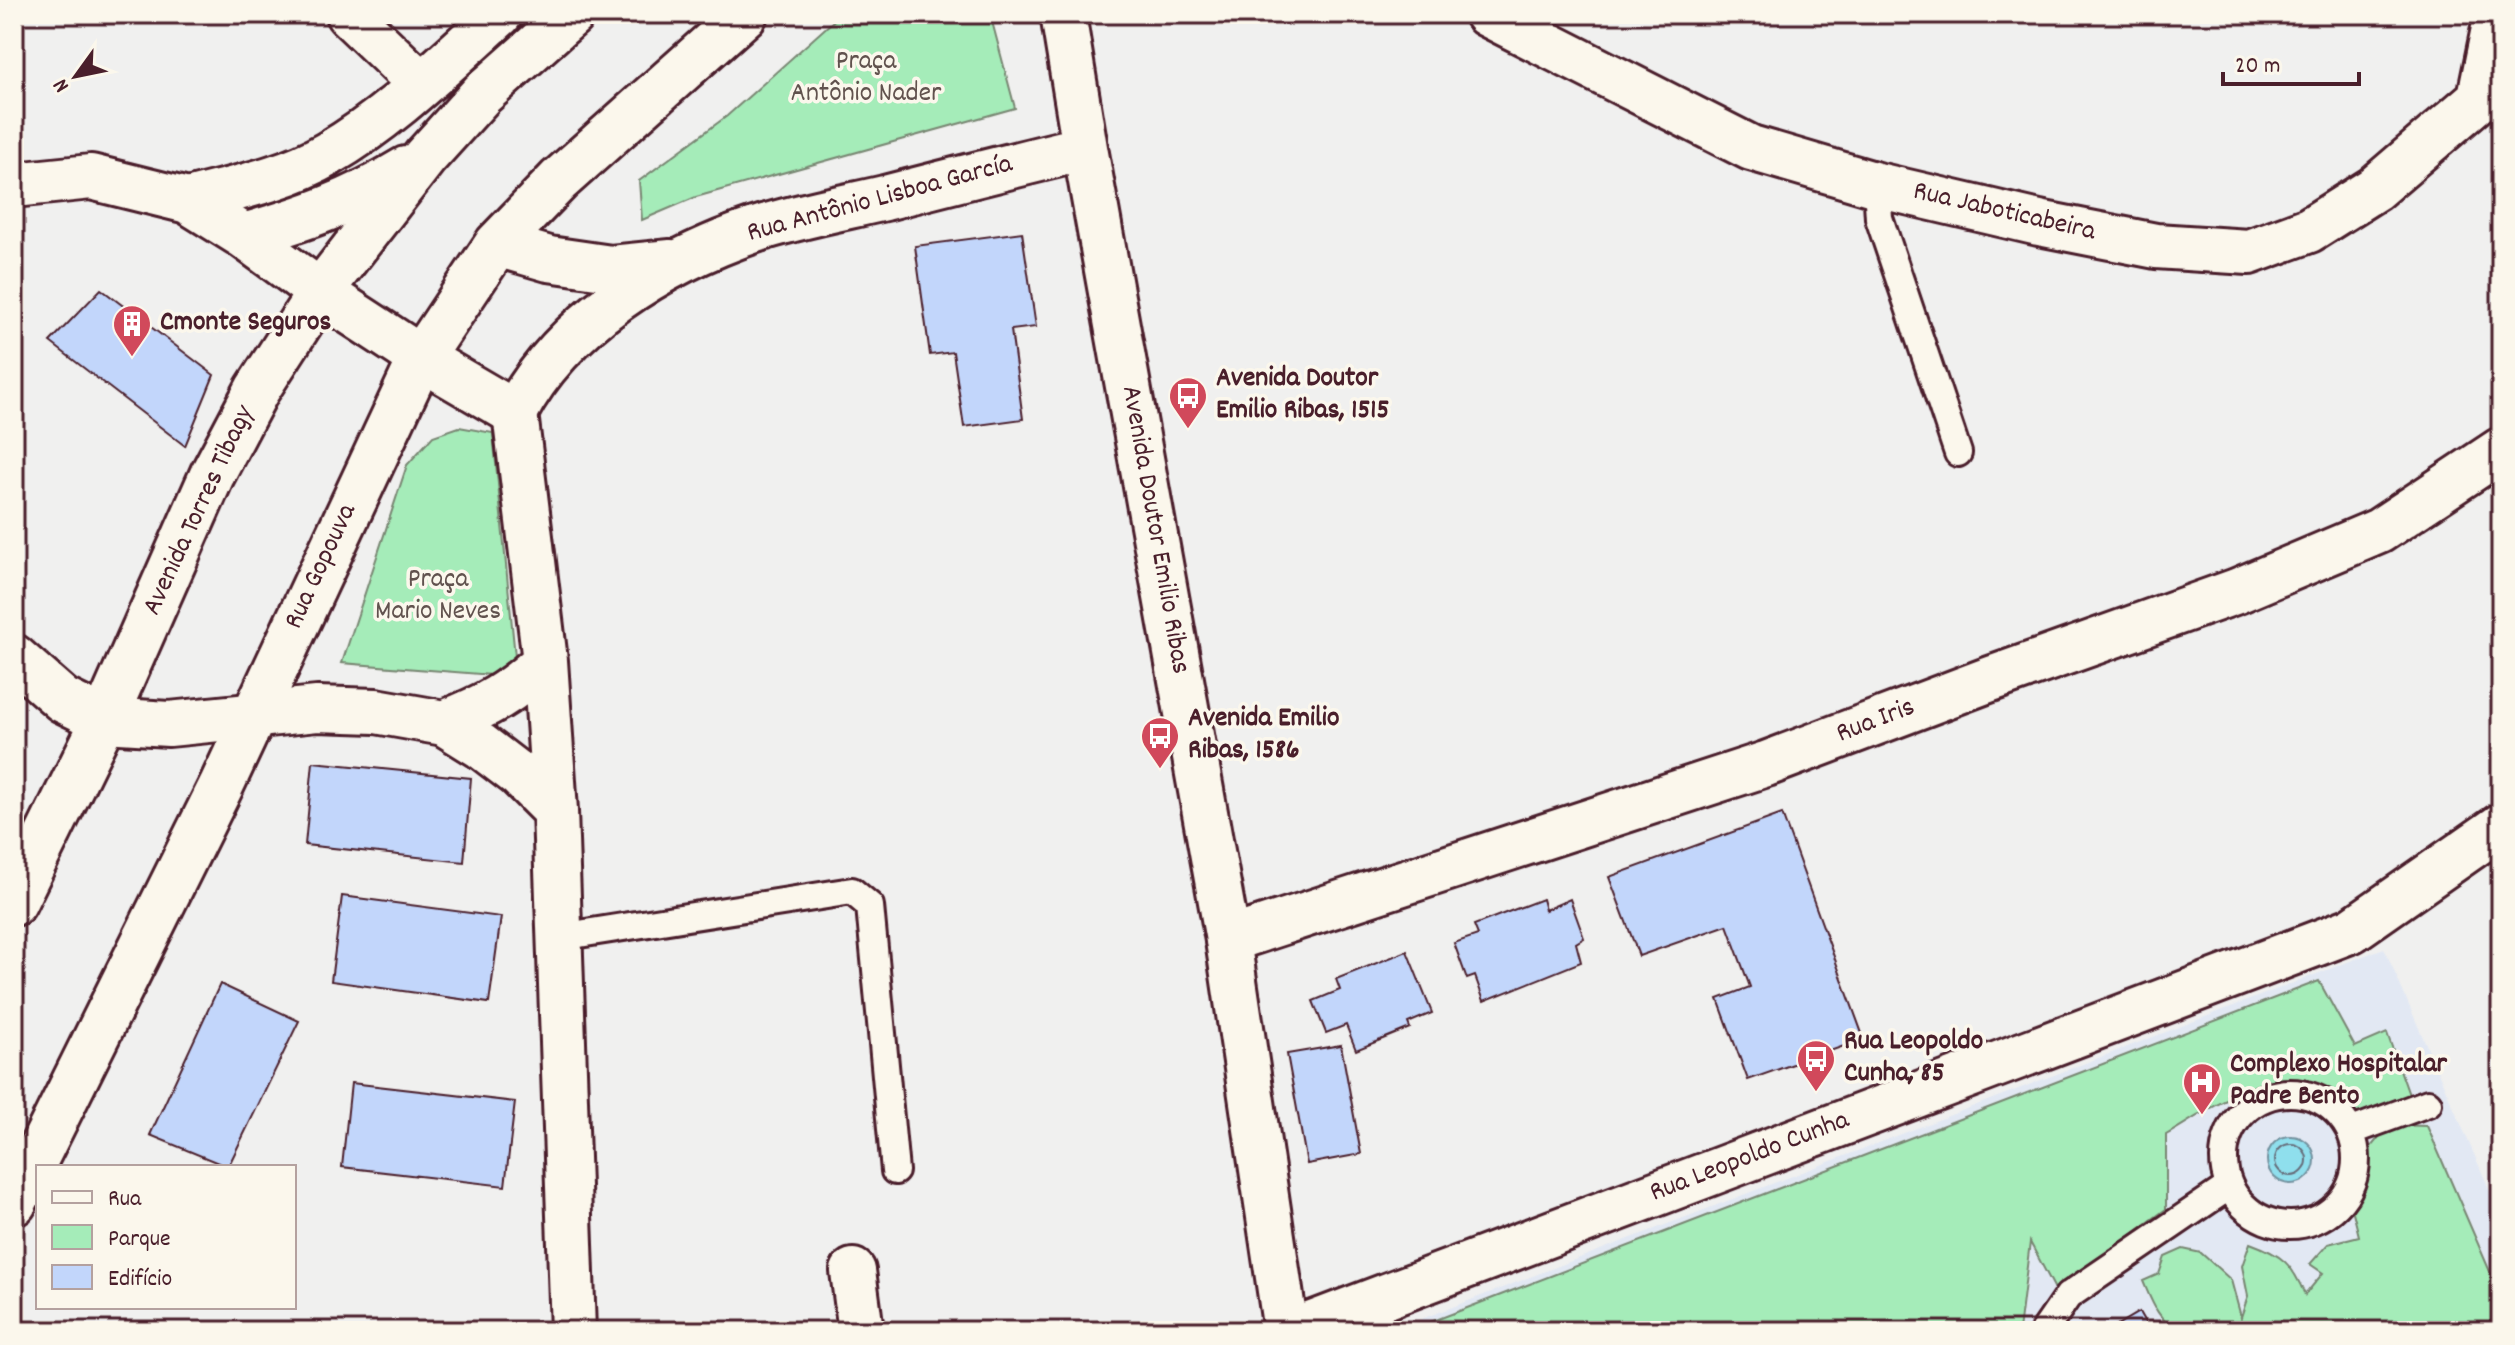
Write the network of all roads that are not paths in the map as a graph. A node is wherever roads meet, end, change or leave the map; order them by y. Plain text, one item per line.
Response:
1 (348, 14) edge
2 (500, 14) edge
3 (572, 14) edge
4 (745, 14) edge
5 (1063, 14) edge
6 (1487, 14) edge
7 (2497, 14) edge
8 (421, 84) junction
9 (2490, 88) edge
10 (1085, 148) junction
11 (425, 157) junction
12 (14, 185) edge
13 (1877, 185) junction
14 (188, 201) junction
15 (244, 236) junction
16 (497, 244) junction
17 (678, 261) junction
18 (320, 292) junction
19 (421, 358) junction
20 (515, 413) junction
21 (2501, 450) edge
22 (1958, 453) dead end
23 (14, 657) edge
24 (545, 661) junction
25 (253, 716) junction
26 (104, 720) junction
27 (444, 723) junction
28 (555, 811) junction
29 (2501, 826) edge
30 (14, 903) edge
31 (560, 937) junction
32 (1228, 940) junction
33 (2428, 1103) dead end
34 (2352, 1131) junction
35 (895, 1171) dead end
36 (2228, 1187) junction
37 (14, 1203) edge
38 (853, 1271) dead end
39 (573, 1331) edge
40 (861, 1331) edge
41 (1286, 1331) edge
42 (1294, 1331) edge
43 (2044, 1331) edge

1 - 8 street
2 - 8 street
3 - 11 street, Avenida Torres Tibagy
4 - 16 street, Rua Gopouva
5 - 10 street, Avenida Doutor Emilio Ribas
6 - 13 street, Rua Jaboticabeira
7 - 9 street
8 - 14 street
9 - 13 street, Rua Jaboticabeira
10 - 17 street, Rua Antônio Lisboa García
10 - 32 street, Avenida Doutor Emilio Ribas
11 - 15 street
11 - 18 street, Avenida Torres Tibagy
12 - 14 street
13 - 22 lane
14 - 15 street
15 - 18 street
16 - 17 street, Rua Antônio Lisboa García
16 - 19 street, Rua Gopouva
17 - 20 street, Rua Antônio Lisboa García
18 - 19 street
18 - 26 street, Avenida Torres Tibagy
19 - 20 street
19 - 25 street, Rua Gopouva
20 - 24 street
21 - 32 street, Rua Iris
23 - 26 street
24 - 27 street
24 - 28 street
25 - 26 street
25 - 27 street
25 - 37 street, Rua Gopouva
26 - 30 street, Avenida Torres Tibagy
27 - 28 street
28 - 31 street
29 - 42 street, Rua Leopoldo Cunha
31 - 35 lane
31 - 39 street
32 - 41 street, Avenida Doutor Emilio Ribas
33 - 34 lane
34 - 36 lane
34 - 36 lane
36 - 43 lane
38 - 40 street

